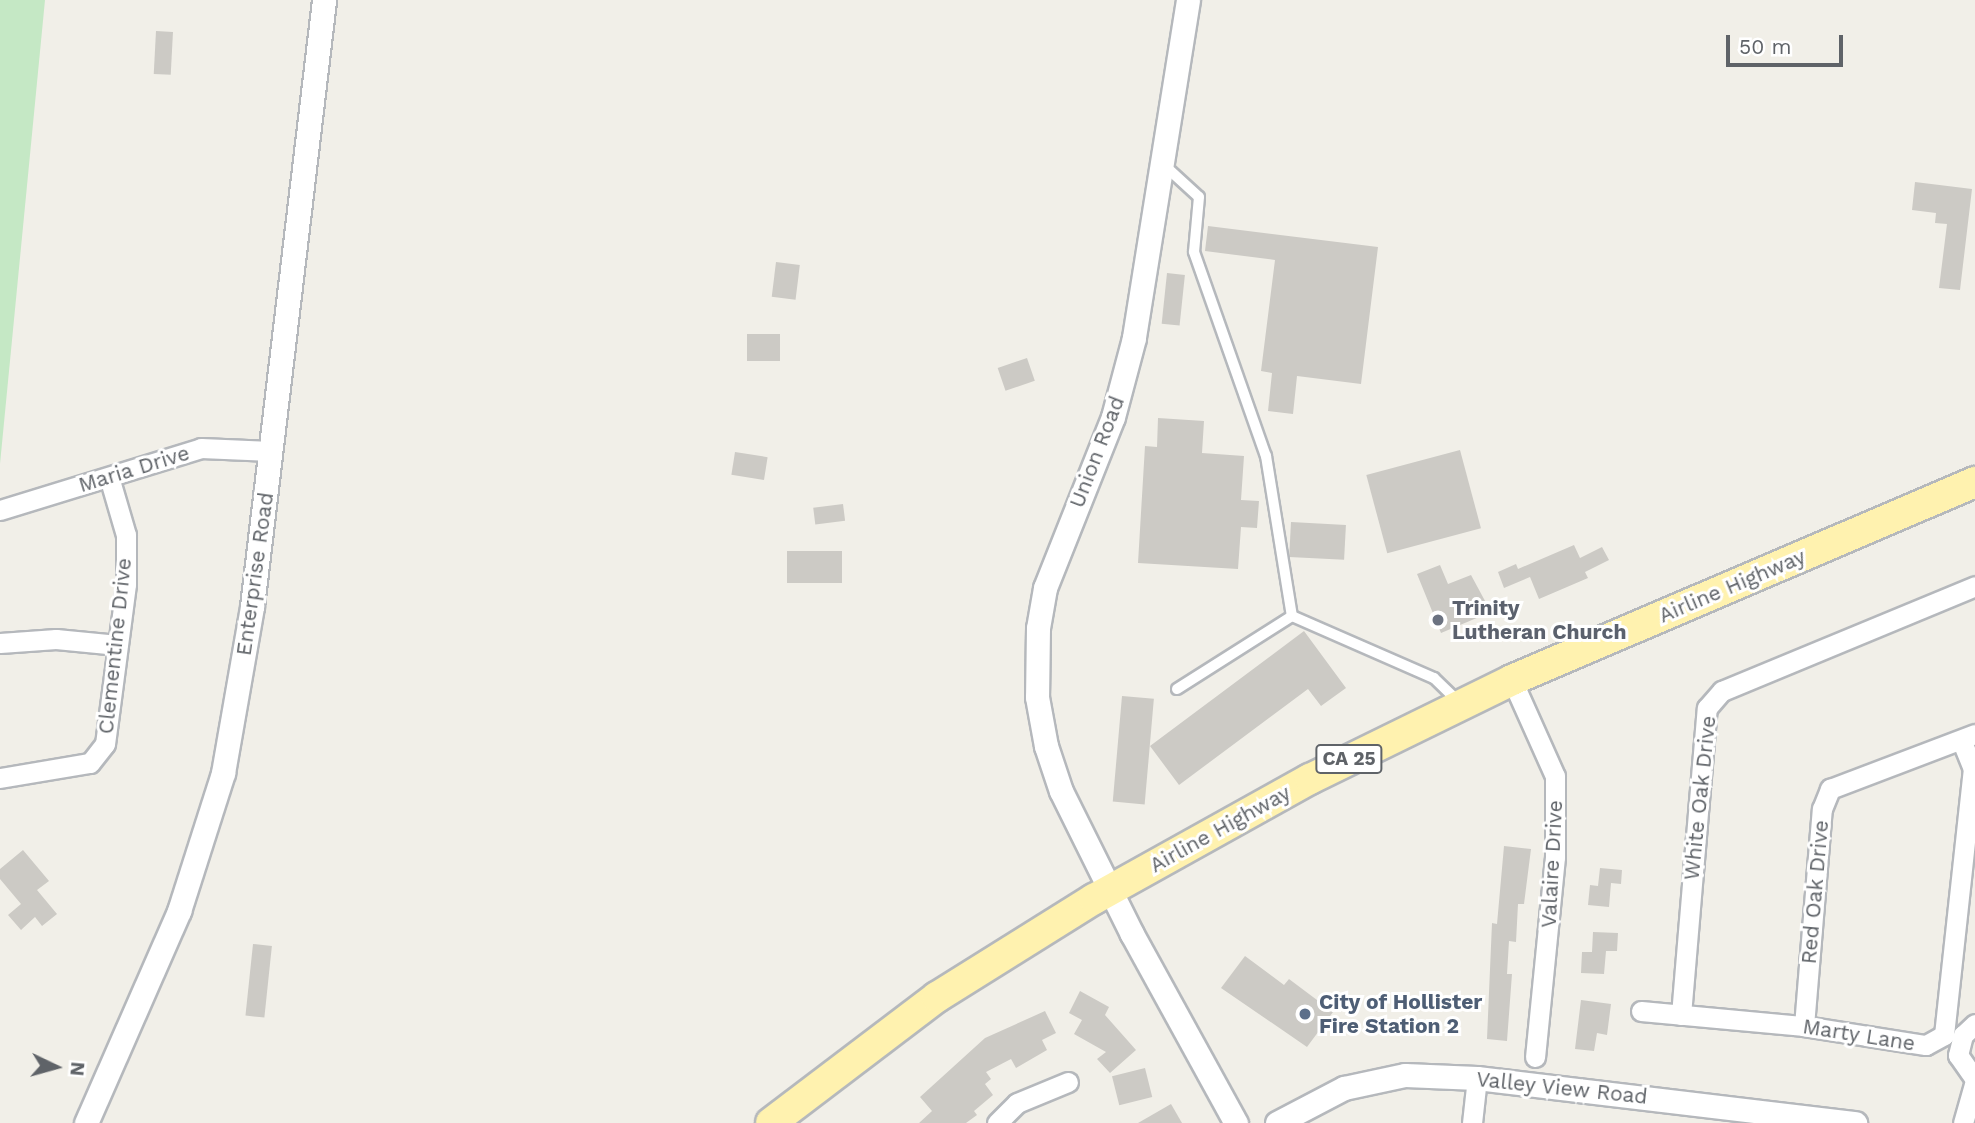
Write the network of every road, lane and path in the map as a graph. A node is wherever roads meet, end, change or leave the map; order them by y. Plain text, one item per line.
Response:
1 (324, 0) edge
2 (1188, 0) edge
3 (1162, 162) junction
4 (271, 451) junction
5 (109, 477) junction
6 (1975, 482) edge
7 (0, 510) edge
8 (1975, 586) edge
9 (1293, 616) junction
10 (0, 643) edge
11 (118, 645) junction
12 (1513, 680) junction
13 (1177, 689) dead end
14 (1461, 705) junction
15 (1968, 737) edge
16 (0, 778) edge
17 (1110, 890) junction
18 (1641, 1011) dead end
19 (1681, 1015) junction
20 (1975, 1024) edge
21 (1804, 1026) junction
22 (1535, 1057) dead end
23 (1477, 1078) junction
24 (1975, 1080) edge
25 (1068, 1082) dead end
26 (1731, 1115) edge
27 (86, 1123) edge
28 (771, 1123) edge
29 (997, 1123) edge
30 (1236, 1123) edge
31 (1277, 1123) edge
32 (1472, 1123) edge
33 (1855, 1123) edge
34 (1963, 1123) edge

1 - 4 street, Enterprise Road
2 - 3 street, Union Road
3 - 9 lane
3 - 17 street, Union Road
4 - 5 street, Maria Drive
4 - 27 street, Enterprise Road
5 - 7 street, Maria Drive
5 - 11 street, Clementine Drive
6 - 12 main road, Airline Highway / CA 25
8 - 19 street, White Oak Drive
9 - 13 lane
9 - 14 lane
10 - 11 street
11 - 16 street, Clementine Drive
12 - 14 main road, Airline Highway / CA 25
12 - 22 street, Valaire Drive
14 - 17 main road, Airline Highway / CA 25
15 - 21 street, Red Oak Drive
15 - 21 street, Marty Lane
17 - 28 main road, Airline Highway / CA 25
17 - 30 street, Union Road
18 - 19 street, Marty Lane
19 - 21 street, Marty Lane
20 - 24 street
23 - 26 street, Valley View Road
23 - 31 street, Valley View Road
23 - 32 street
24 - 34 street
25 - 29 street
26 - 33 street, Valley View Road

